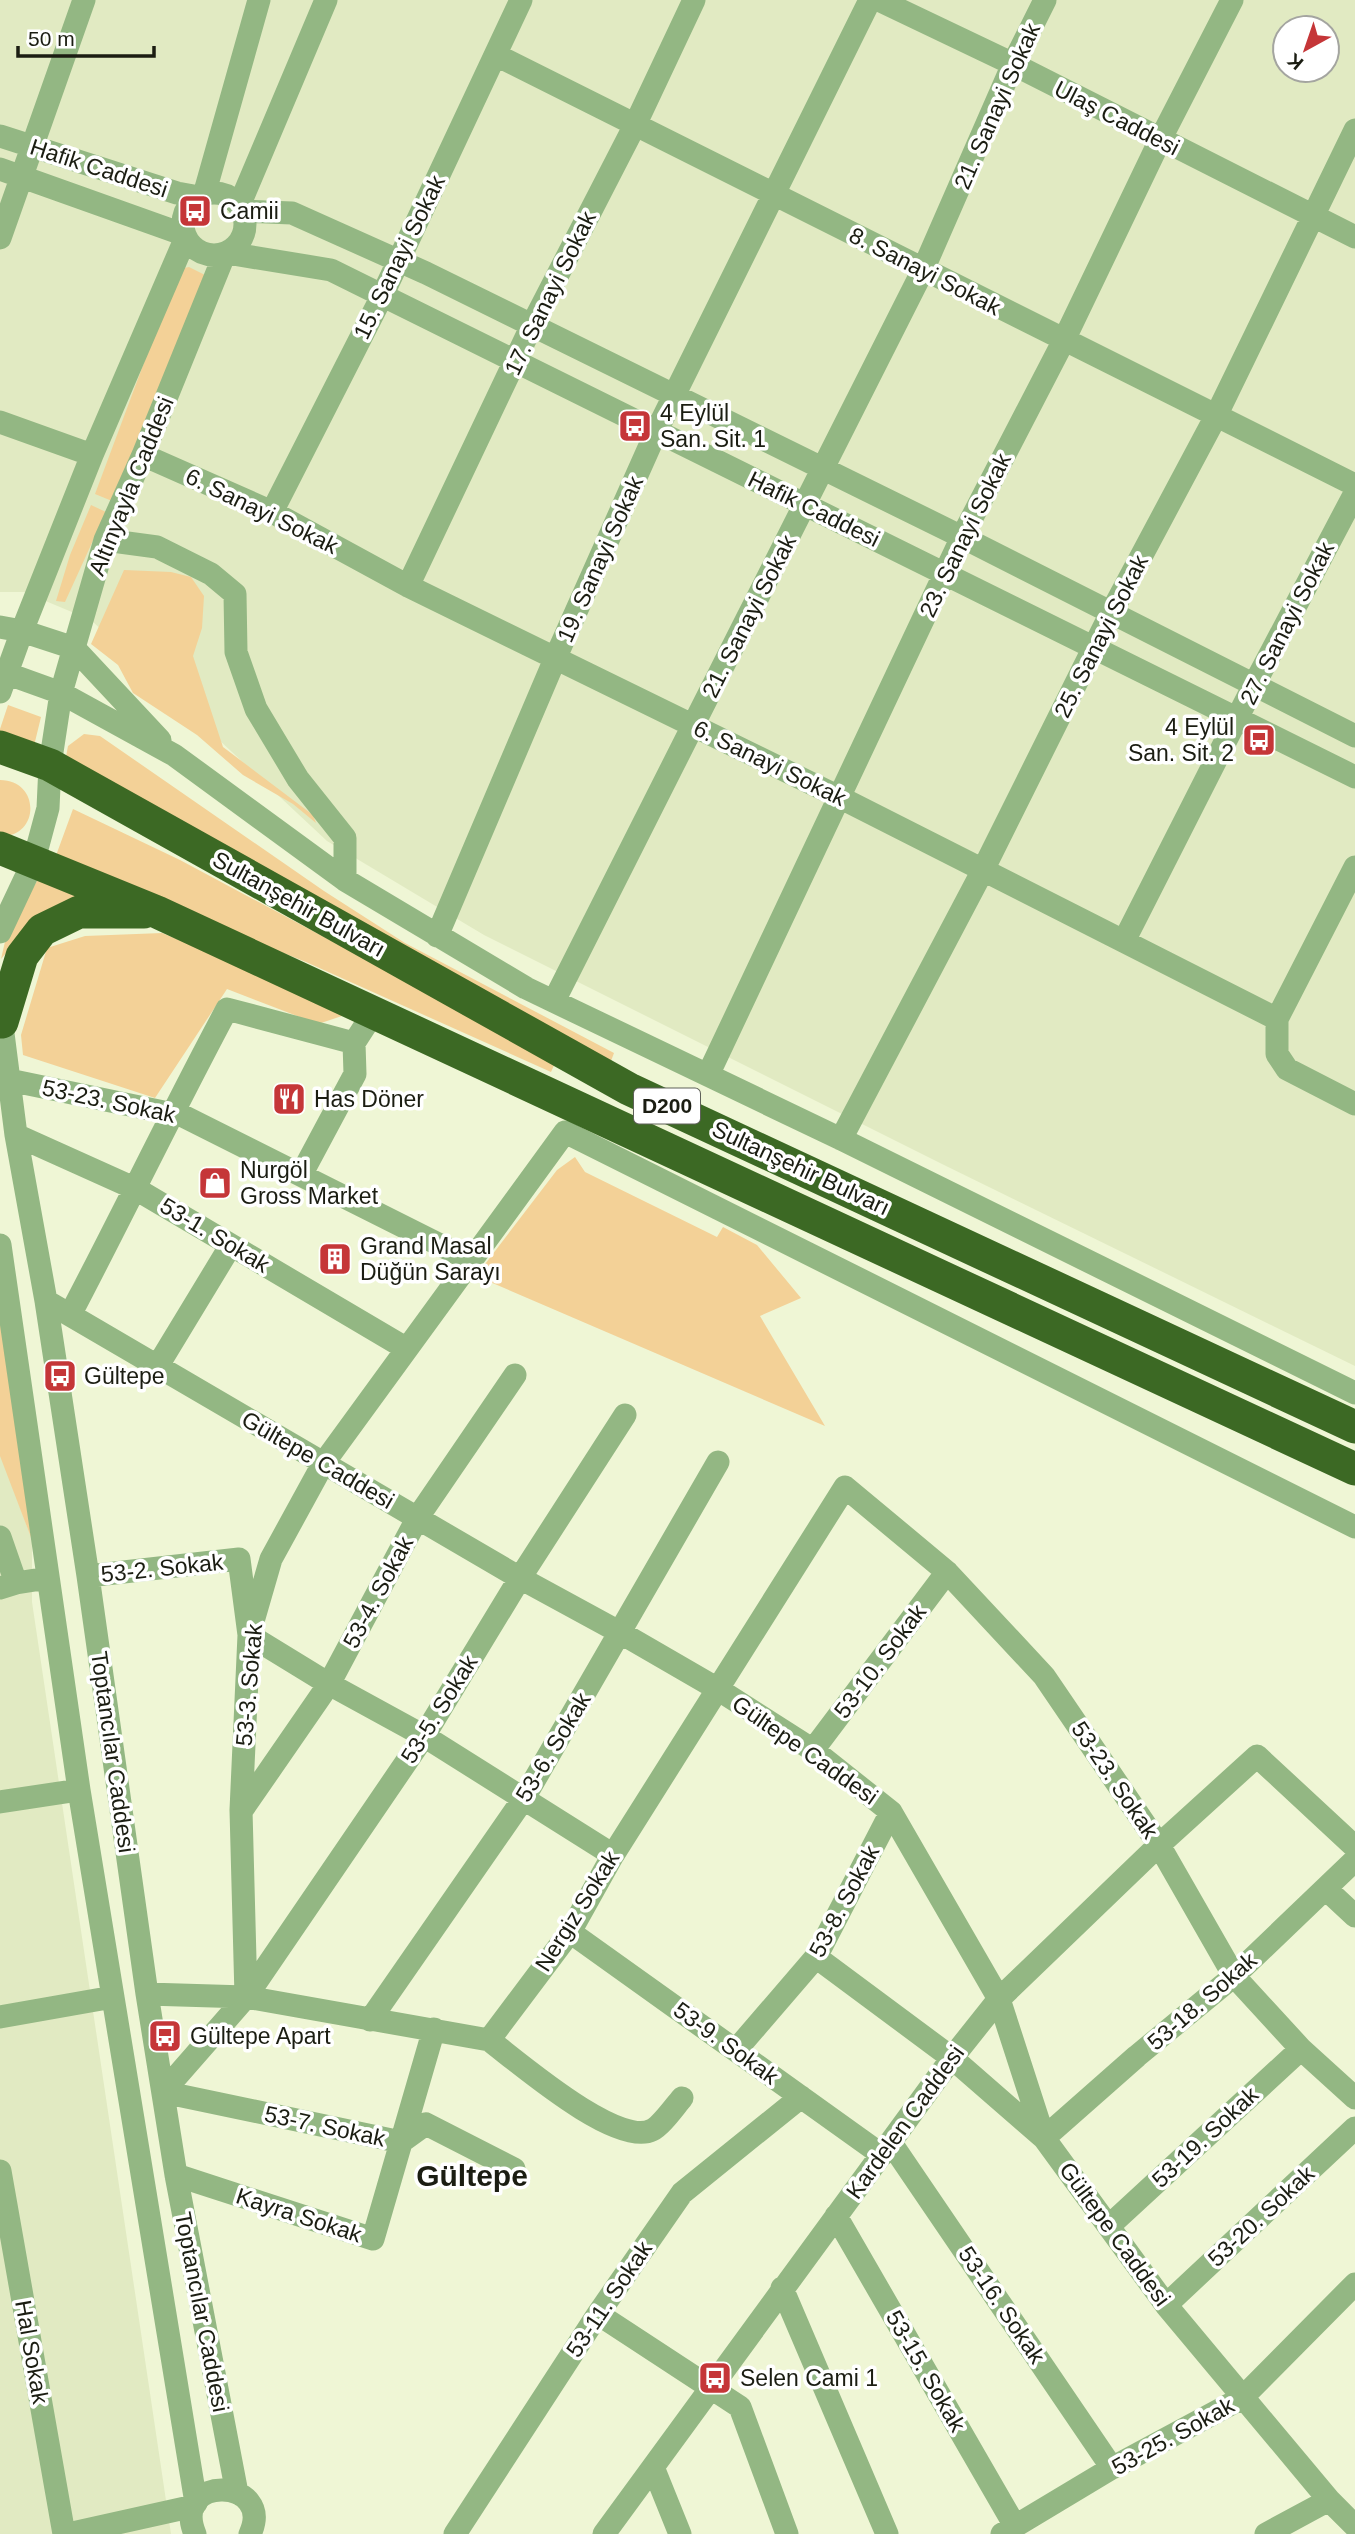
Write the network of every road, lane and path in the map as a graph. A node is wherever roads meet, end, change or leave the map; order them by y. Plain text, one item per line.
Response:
1 (84, 0) edge
2 (259, 0) edge
3 (326, 0) edge
4 (521, 0) edge
5 (694, 0) edge
6 (870, 0) edge
7 (879, 0) edge
8 (1045, 0) edge
9 (1232, 0) edge
10 (496, 55) junction
11 (1013, 64) junction
12 (636, 123) junction
13 (1355, 130) edge
14 (0, 136) edge
15 (1160, 140) junction
16 (33, 148) junction
17 (0, 169) edge
18 (23, 176) junction
19 (772, 195) junction
20 (202, 196) junction
21 (240, 209) junction
22 (1312, 218) junction
23 (186, 236) junction
24 (1355, 237) edge
25 (0, 238) edge
26 (226, 253) junction
27 (398, 261) junction
28 (923, 270) junction
29 (382, 296) junction
30 (532, 325) junction
31 (1064, 340) junction
32 (515, 362) junction
33 (674, 396) junction
34 (1216, 416) junction
35 (0, 422) edge
36 (656, 432) junction
37 (92, 455) junction
38 (143, 455) junction
39 (822, 468) junction
40 (1355, 485) edge
41 (1355, 493) edge
42 (806, 505) junction
43 (272, 512) junction
44 (962, 537) junction
45 (105, 540) junction
46 (944, 574) junction
47 (408, 586) junction
48 (1111, 613) junction
49 (11, 629) edge
50 (74, 648) junction
51 (1094, 649) junction
52 (555, 659) junction
53 (3, 679) edge
54 (1254, 685) junction
55 (61, 693) junction
56 (1238, 718) junction
57 (694, 725) junction
58 (1355, 736) edge
59 (0, 747) edge
60 (174, 755) junction
61 (50, 765) junction
62 (1355, 777) edge
63 (839, 797) junction
64 (0, 848) edge
65 (34, 860) junction
66 (1355, 867) edge
67 (983, 870) junction
68 (345, 880) junction
69 (157, 912) junction
70 (0, 932) edge
71 (437, 936) junction
72 (1125, 942) junction
73 (554, 1001) junction
74 (374, 1012) junction
75 (1, 1016) edge
76 (1278, 1019) junction
77 (354, 1043) junction
78 (708, 1075) junction
79 (9, 1080) junction
80 (1355, 1104) edge
81 (171, 1113) junction
82 (16, 1135) junction
83 (841, 1139) junction
84 (301, 1175) junction
85 (136, 1189) junction
86 (0, 1245) edge
87 (231, 1245) junction
88 (470, 1260) junction
89 (46, 1301) junction
90 (69, 1315) junction
91 (407, 1349) junction
92 (157, 1367) junction
93 (515, 1375) dead end
94 (1355, 1393) edge
95 (625, 1415) dead end
96 (1355, 1427) edge
97 (718, 1462) dead end
98 (323, 1464) junction
99 (1355, 1469) edge
100 (845, 1487) joint
101 (418, 1517) junction
102 (1355, 1527) edge
103 (0, 1537) edge
104 (947, 1573) junction
105 (88, 1576) junction
106 (48, 1578) junction
107 (520, 1578) junction
108 (8, 1586) edge
109 (621, 1633) junction
110 (249, 1634) junction
111 (329, 1684) junction
112 (716, 1688) junction
113 (424, 1736) junction
114 (813, 1750) junction
115 (79, 1790) junction
116 (524, 1798) junction
117 (0, 1802) edge
118 (242, 1810) junction
119 (891, 1812) junction
120 (1159, 1845) junction
121 (1355, 1847) edge
122 (612, 1855) junction
123 (1355, 1860) edge
124 (1326, 1889) junction
125 (1355, 1916) edge
126 (570, 1932) junction
127 (816, 1957) junction
128 (1234, 1976) junction
129 (147, 1994) junction
130 (113, 1997) junction
131 (246, 1997) junction
132 (999, 1999) junction
133 (0, 2017) edge
134 (370, 2020) junction
135 (434, 2029) junction
136 (489, 2040) junction
137 (1301, 2049) junction
138 (736, 2050) junction
139 (951, 2058) junction
140 (163, 2092) junction
141 (801, 2097) junction
142 (682, 2098) dead end
143 (1355, 2098) edge
144 (1355, 2128) edge
145 (1044, 2138) junction
146 (401, 2142) junction
147 (887, 2149) junction
148 (514, 2169) dead end
149 (0, 2171) edge
150 (176, 2175) junction
151 (836, 2216) junction
152 (1109, 2226) junction
153 (1355, 2284) edge
154 (782, 2288) junction
155 (1166, 2305) junction
156 (598, 2314) junction
157 (711, 2387) junction
158 (1242, 2398) junction
159 (653, 2467) junction
160 (1112, 2468) junction
161 (237, 2493) junction
162 (1329, 2500) junction
163 (195, 2505) junction
164 (1354, 2523) edge
165 (255, 2529) edge
166 (1008, 2530) edge
167 (66, 2534) edge
168 (195, 2534) edge
169 (455, 2534) edge
170 (604, 2534) edge
171 (680, 2534) edge
172 (787, 2534) edge
173 (887, 2534) edge
174 (1266, 2534) edge

1 - 16 street
2 - 20 street
3 - 21 street
4 - 10 street, 15. Sanayi Sokak
5 - 12 street, 17. Sanayi Sokak
6 - 19 street, 19. Sanayi Sokak
7 - 11 street, Ulaş Caddesi
8 - 11 street, 21. Sanayi Sokak
9 - 15 street, 23. Sanayi Sokak
10 - 12 street, 8. Sanayi Sokak
10 - 27 street, 15. Sanayi Sokak
11 - 15 street, Ulaş Caddesi
11 - 28 street, 21. Sanayi Sokak
12 - 19 street, 8. Sanayi Sokak
12 - 30 street, 17. Sanayi Sokak
13 - 22 street, 25. Sanayi Sokak
14 - 16 street, Hafik Caddesi
15 - 22 street, Ulaş Caddesi
15 - 31 street, 23. Sanayi Sokak
16 - 18 street
16 - 20 street, Hafik Caddesi
17 - 18 street, Hafik Caddesi
18 - 23 street, Hafik Caddesi
18 - 25 street
19 - 28 street, 8. Sanayi Sokak
19 - 33 street, 19. Sanayi Sokak
20 - 21 street
20 - 23 street
21 - 26 street
21 - 27 street, Hafik Caddesi
22 - 24 street, Ulaş Caddesi
22 - 34 street, 25. Sanayi Sokak
23 - 26 street
23 - 37 street, Altınyayla Caddesi
26 - 29 street, Hafik Caddesi
26 - 38 street, Altınyayla Caddesi
27 - 29 street, 15. Sanayi Sokak
27 - 30 street, Hafik Caddesi
28 - 31 street, 8. Sanayi Sokak
28 - 39 street, 21. Sanayi Sokak
29 - 32 street, Hafik Caddesi
29 - 43 street, 15. Sanayi Sokak
30 - 32 street, 17. Sanayi Sokak
30 - 33 street, Hafik Caddesi
31 - 34 street, 8. Sanayi Sokak
31 - 44 street, 23. Sanayi Sokak
32 - 36 street, Hafik Caddesi
32 - 47 street, 17. Sanayi Sokak
33 - 36 street, 19. Sanayi Sokak
33 - 39 street, Hafik Caddesi
34 - 40 street, 8. Sanayi Sokak
34 - 48 street, 25. Sanayi Sokak
35 - 37 street
36 - 42 street, Hafik Caddesi
36 - 52 street, 19. Sanayi Sokak
37 - 49 street, Altınyayla Caddesi
38 - 43 street, 6. Sanayi Sokak
38 - 45 street, Altınyayla Caddesi
39 - 42 street, 21. Sanayi Sokak
39 - 44 street, Hafik Caddesi
41 - 54 street, 27. Sanayi Sokak
42 - 46 street, Hafik Caddesi
42 - 57 street, 21. Sanayi Sokak
43 - 47 street, 6. Sanayi Sokak
44 - 46 street, 23. Sanayi Sokak
44 - 48 street, Hafik Caddesi
45 - 50 street, Altınyayla Caddesi
45 - 68 street
46 - 51 street, Hafik Caddesi
46 - 63 street, 23. Sanayi Sokak
47 - 52 street, 6. Sanayi Sokak
48 - 51 street, 25. Sanayi Sokak
48 - 54 street, Hafik Caddesi
49 - 50 street
49 - 53 street, Altınyayla Caddesi
50 - 55 street, Altınyayla Caddesi
50 - 60 street
51 - 56 street, Hafik Caddesi
51 - 67 street, 25. Sanayi Sokak
52 - 57 street, 6. Sanayi Sokak
52 - 71 street, 19. Sanayi Sokak
53 - 55 street
54 - 56 street, 27. Sanayi Sokak
54 - 58 street, Hafik Caddesi
55 - 60 street
55 - 61 street, Altınyayla Caddesi
56 - 62 street, Hafik Caddesi
56 - 72 street, 27. Sanayi Sokak
57 - 63 street, 6. Sanayi Sokak
57 - 73 street, 21. Sanayi Sokak
59 - 61 highway, Sultanşehir Bulvarı / D200
60 - 68 street
61 - 65 street
61 - 96 highway, Sultanşehir Bulvarı / D200
63 - 67 street, 6. Sanayi Sokak
63 - 78 street, 23. Sanayi Sokak
64 - 65 highway, Sultanşehir Bulvarı / D200
65 - 69 highway, Sultanşehir Bulvarı / D200
65 - 70 street
66 - 76 street
67 - 72 street, 6. Sanayi Sokak
67 - 83 street, 25. Sanayi Sokak
68 - 71 street
69 - 74 highway, Sultanşehir Bulvarı / D200
69 - 75 highway
71 - 73 street
72 - 76 street, 6. Sanayi Sokak
73 - 78 street
74 - 77 street
74 - 99 highway, Sultanşehir Bulvarı / D200
75 - 79 street, Toptancılar Caddesi
76 - 80 street
77 - 81 street
77 - 84 street
78 - 83 street
79 - 81 street, 53-23. Sokak
79 - 82 street, Toptancılar Caddesi
81 - 84 street, 53-23. Sokak
81 - 85 street
82 - 85 street, 53-1. Sokak
82 - 89 street, Toptancılar Caddesi
83 - 94 street
84 - 88 street, 53-23. Sokak
85 - 87 street, 53-1. Sokak
85 - 90 street
86 - 106 street, Toptancılar Caddesi
87 - 91 street, 53-1. Sokak
87 - 92 street
88 - 91 street, 53-3. Sokak
88 - 102 street, 53-3. Sokak
89 - 90 street, Gültepe Caddesi
89 - 105 street, Toptancılar Caddesi
90 - 92 street, Gültepe Caddesi
91 - 98 street, 53-3. Sokak
92 - 98 street, Gültepe Caddesi
93 - 101 street, 53-4. Sokak
95 - 107 street, 53-5. Sokak
97 - 109 street, 53-6. Sokak
98 - 101 street, Gültepe Caddesi
98 - 110 street, 53-3. Sokak
100 - 104 street, 53-23. Sokak
100 - 112 street, Nergiz Sokak
101 - 107 street, Gültepe Caddesi
101 - 111 street, 53-4. Sokak
103 - 108 street
104 - 114 street, 53-10. Sokak
104 - 120 street, 53-23. Sokak
105 - 110 street, 53-2. Sokak
105 - 129 street, Toptancılar Caddesi
106 - 108 street
106 - 115 street, Toptancılar Caddesi
107 - 109 street, Gültepe Caddesi
107 - 113 street, 53-5. Sokak
109 - 112 street, Gültepe Caddesi
109 - 116 street, 53-6. Sokak
110 - 111 street
110 - 118 street, 53-3. Sokak
111 - 113 street
111 - 118 street, 53-4. Sokak
112 - 114 street, Gültepe Caddesi
112 - 122 street, Nergiz Sokak
113 - 116 street
113 - 131 street, 53-5. Sokak
114 - 119 street, Gültepe Caddesi
115 - 117 street
115 - 130 street, Toptancılar Caddesi
116 - 122 street
116 - 134 street, 53-6. Sokak
118 - 131 street, 53-3. Sokak
119 - 127 street, 53-8. Sokak
119 - 132 street, Gültepe Caddesi
120 - 121 street, Kardelen Caddesi
120 - 128 street, 53-23. Sokak
120 - 132 street, Kardelen Caddesi
122 - 126 street, Nergiz Sokak
123 - 124 street, 53-18. Sokak
124 - 125 street
124 - 128 street, 53-18. Sokak
126 - 136 street, Nergiz Sokak
126 - 138 street, 53-9. Sokak
127 - 138 street, 53-8. Sokak
127 - 139 street
128 - 137 street, 53-23. Sokak
128 - 145 street, 53-18. Sokak
129 - 131 street
129 - 140 street, Toptancılar Caddesi
130 - 133 street
130 - 163 street, Toptancılar Caddesi
131 - 134 street
131 - 140 street
132 - 139 street, Kardelen Caddesi
132 - 145 street, Gültepe Caddesi
134 - 135 street
135 - 136 street
135 - 146 street, Kayra Sokak
136 - 142 street
137 - 143 street, 53-23. Sokak
137 - 152 street, 53-19. Sokak
138 - 141 street, 53-9. Sokak
139 - 145 street
139 - 147 street, Kardelen Caddesi
140 - 146 street, 53-7. Sokak
140 - 150 street, Toptancılar Caddesi
141 - 147 street, 53-9. Sokak
141 - 156 street, 53-11. Sokak
144 - 155 street, 53-20. Sokak
145 - 152 street, Gültepe Caddesi
146 - 148 street, 53-7. Sokak
146 - 150 street, Kayra Sokak
147 - 151 street, Kardelen Caddesi
147 - 160 street, 53-16. Sokak
149 - 167 street, Hal Sokak
150 - 161 street, Toptancılar Caddesi
151 - 154 street, Kardelen Caddesi
151 - 166 street, 53-15. Sokak
152 - 155 street, Gültepe Caddesi
153 - 158 street, 53-25. Sokak
154 - 157 street, Kardelen Caddesi
154 - 173 street
155 - 158 street, Gültepe Caddesi
156 - 157 street
156 - 169 street, 53-11. Sokak
157 - 159 street, Kardelen Caddesi
157 - 172 street
158 - 160 street, 53-25. Sokak
158 - 162 street, Gültepe Caddesi
159 - 170 street, Kardelen Caddesi
159 - 171 street
160 - 166 street, 53-25. Sokak
161 - 163 street
161 - 165 street
162 - 164 street, Gültepe Caddesi
162 - 174 street
163 - 167 street
163 - 168 street, Toptancılar Caddesi

